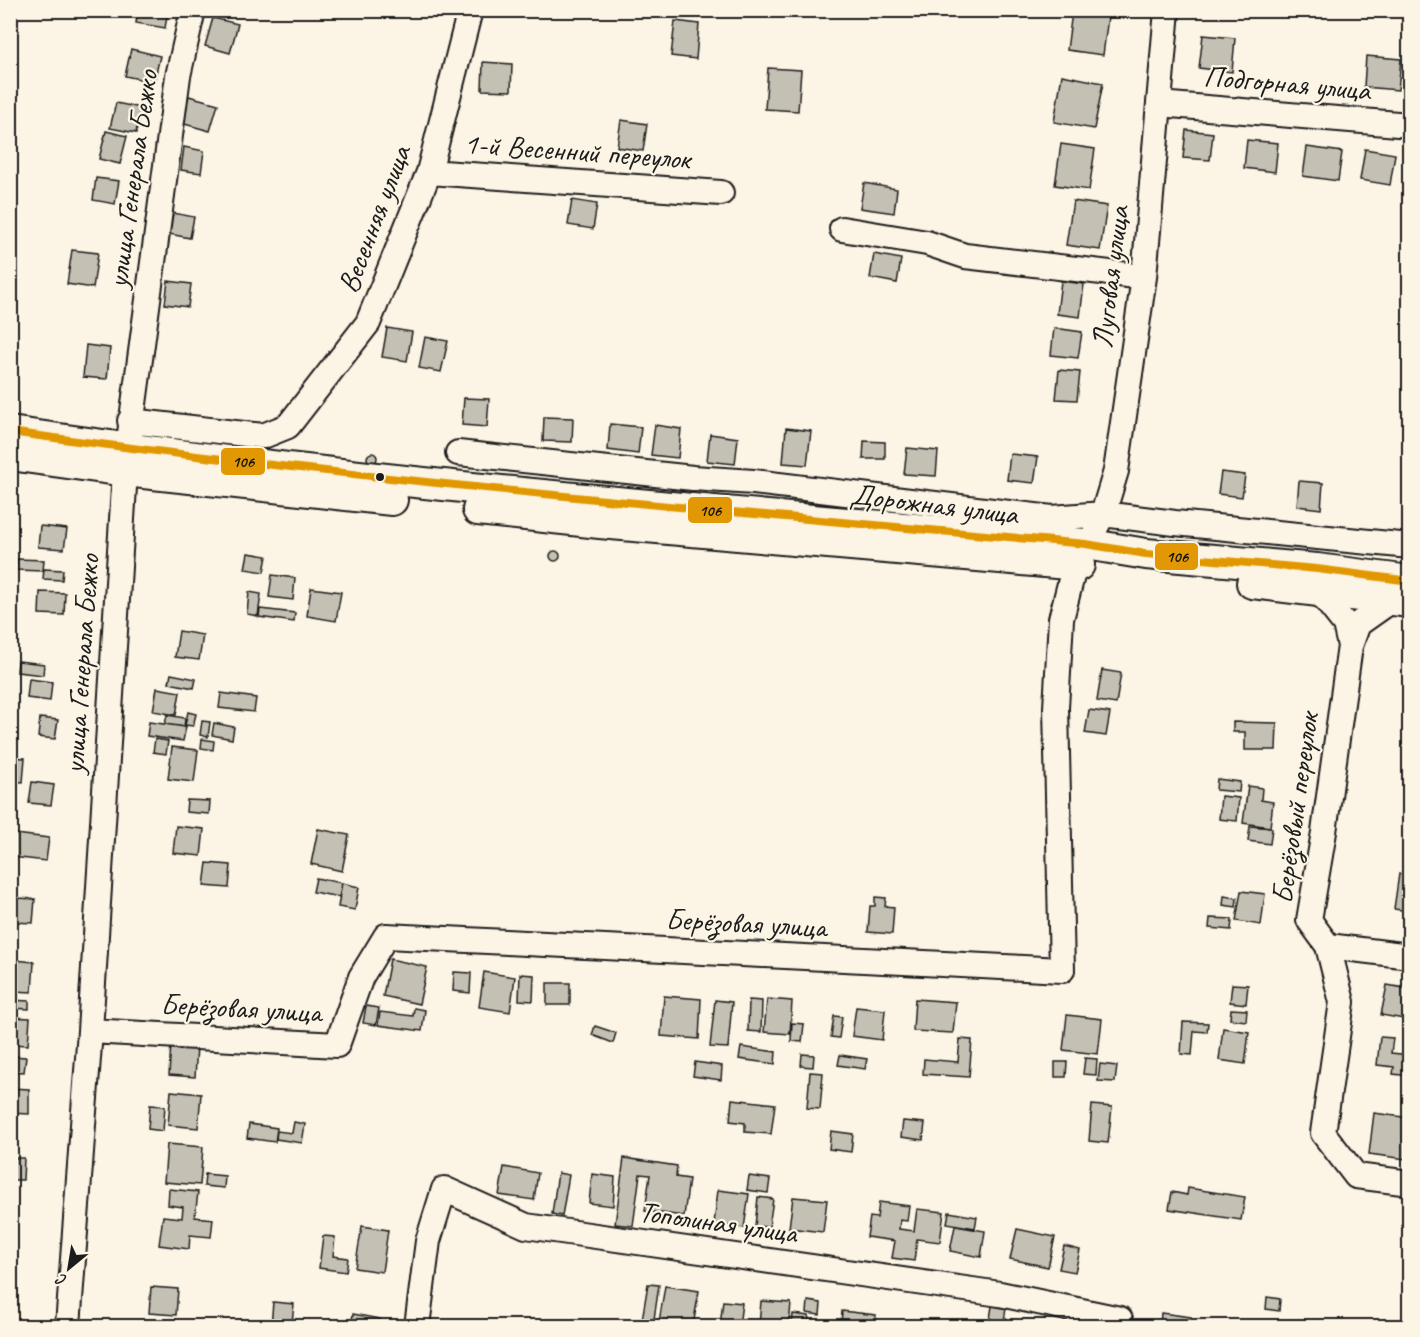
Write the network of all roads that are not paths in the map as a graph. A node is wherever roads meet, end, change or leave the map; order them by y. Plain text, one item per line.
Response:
1 (193, 10) edge
2 (470, 10) edge
3 (1167, 10) edge
4 (1159, 104) junction
5 (1410, 125) edge
6 (429, 172) junction
7 (721, 193) dead end
8 (842, 229) dead end
9 (1144, 277) junction
10 (10, 432) edge
11 (127, 447) junction
12 (458, 453) dead end
13 (10, 455) edge
14 (1103, 514) junction
15 (1410, 546) edge
16 (1080, 554) junction
17 (1318, 590) junction
18 (1404, 594) edge
19 (1350, 646) junction
20 (1328, 946) junction
21 (1410, 956) edge
22 (90, 1031) junction
23 (1410, 1183) edge
24 (68, 1326) edge
25 (417, 1326) edge
26 (1119, 1326) edge

1 - 11 street, улица Генерала Бежко
2 - 6 street, Весенняя улица
3 - 4 street, Луговая улица
4 - 5 street, Подгорная улица
4 - 9 street, Луговая улица
6 - 7 street, 1-й Весенний переулок
6 - 11 street, Весенняя улица
8 - 9 street
9 - 14 street, Луговая улица
10 - 11 main road, Дорожная улица
11 - 13 main road, Дорожная улица
11 - 16 main road, Дорожная улица
11 - 22 street, улица Генерала Бежко
12 - 14 street, Дорожная улица
14 - 15 street, Дорожная улица
14 - 16 street, Луговая улица
16 - 17 main road, Дорожная улица
16 - 18 main road, Дорожная улица
16 - 22 street, Берёзовая улица
17 - 18 main road, Дорожная улица
17 - 19 street, Берёзовый переулок
18 - 19 street, Берёзовый переулок
19 - 20 street, Берёзовый переулок
20 - 21 street
20 - 23 street, Берёзовый переулок
22 - 24 street, улица Генерала Бежко
25 - 26 street, Тополиная улица

